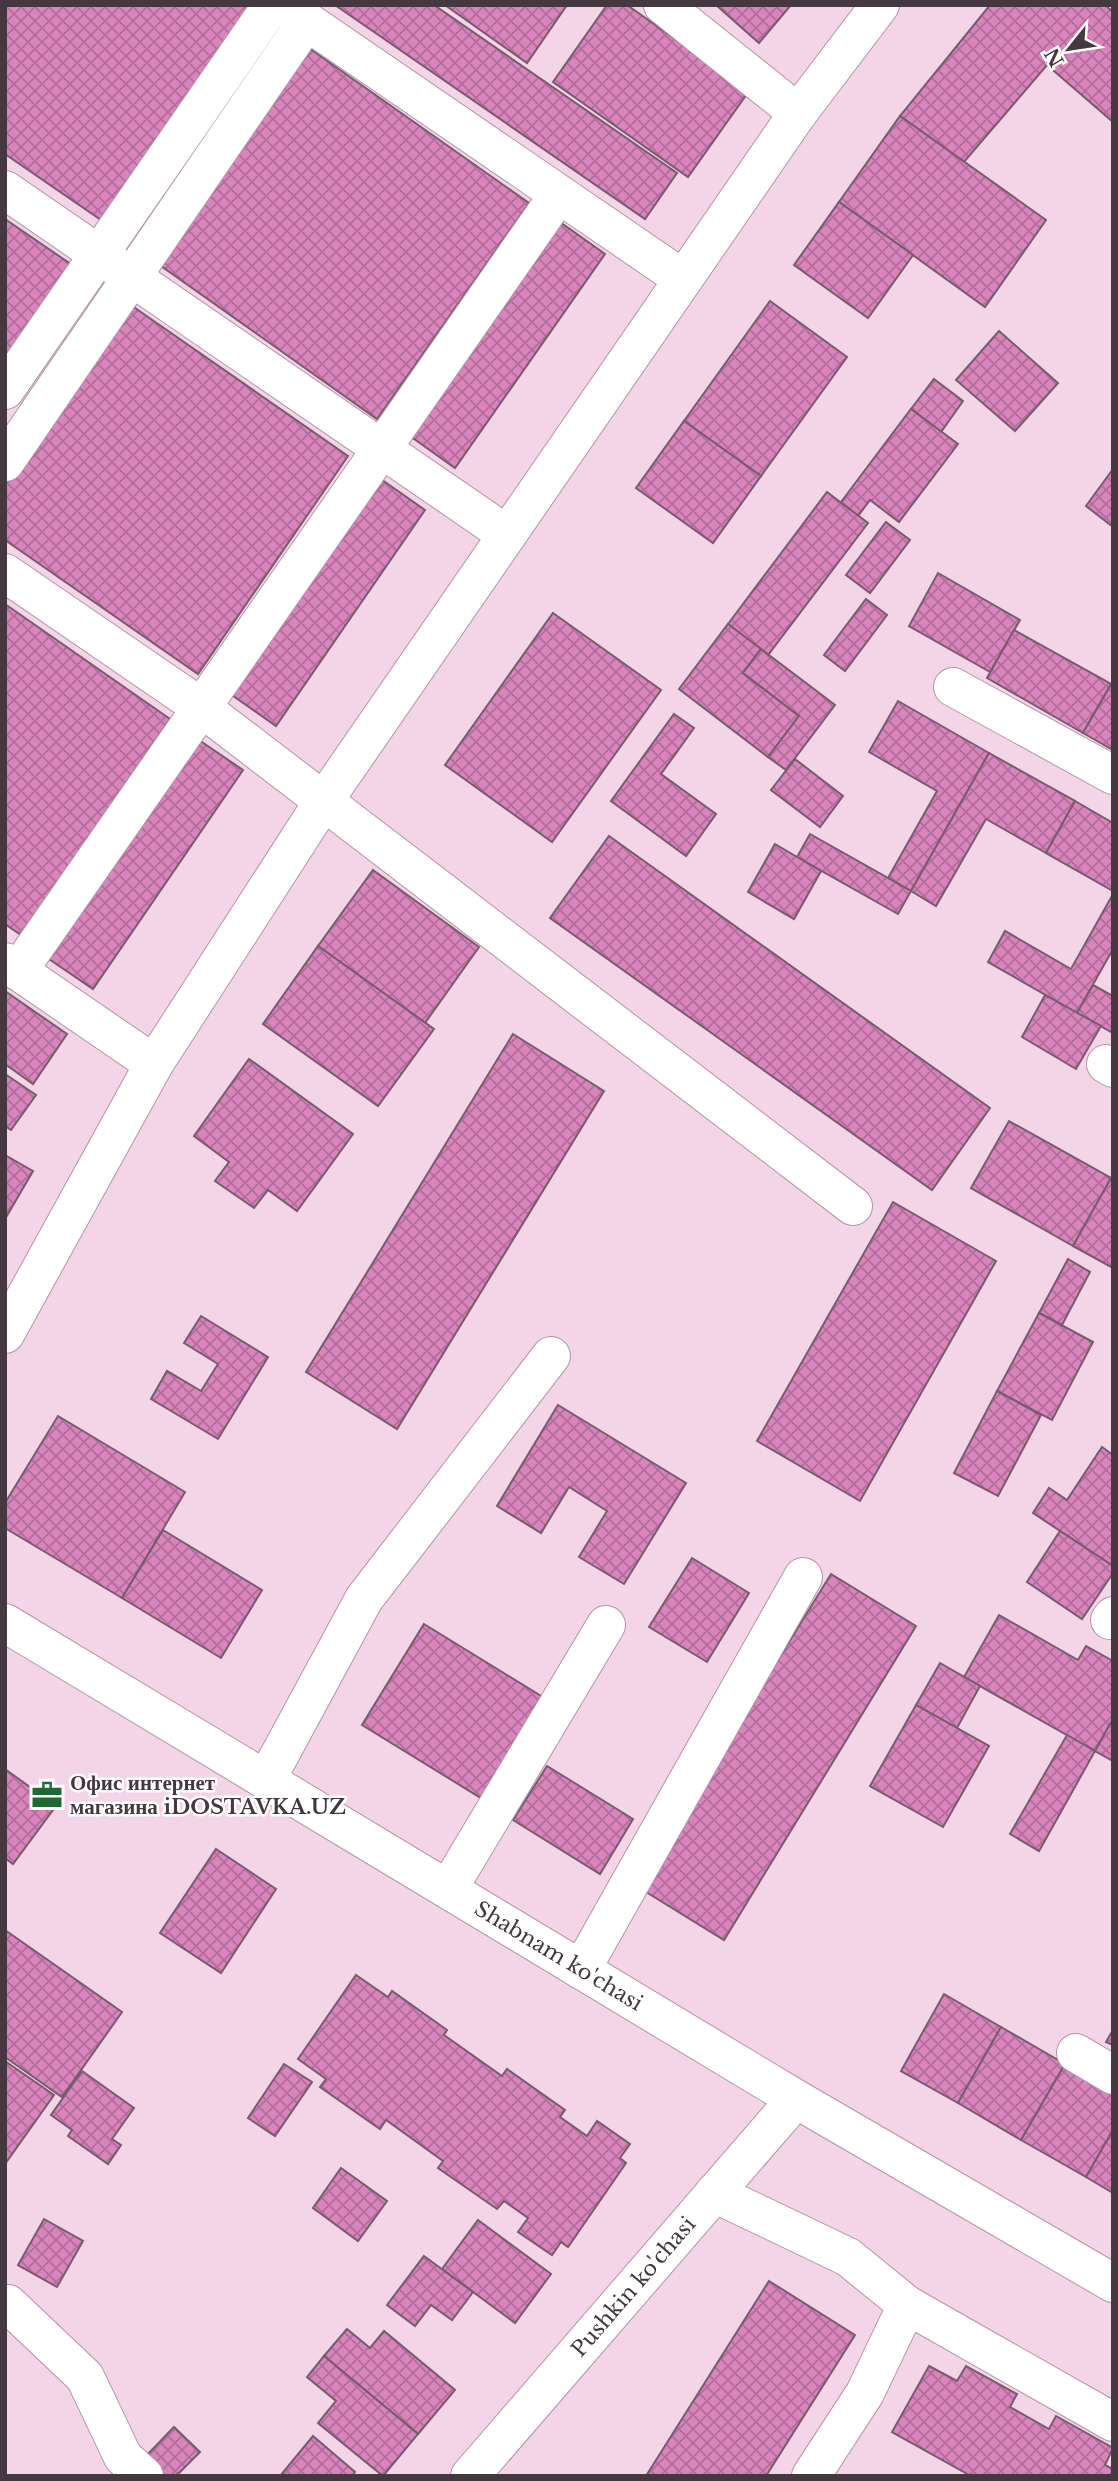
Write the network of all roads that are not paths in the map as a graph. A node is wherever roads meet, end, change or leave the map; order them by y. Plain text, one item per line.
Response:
1 (272, 5) edge
2 (663, 5) edge
3 (880, 5) edge
4 (295, 13) edge
5 (798, 113) junction
6 (5, 190) edge
7 (559, 194) junction
8 (99, 255) junction
9 (132, 277) junction
10 (683, 279) junction
11 (5, 390) edge
12 (381, 449) junction
13 (5, 462) edge
14 (506, 534) junction
15 (5, 573) edge
16 (953, 687) dead end
17 (202, 708) junction
18 (1113, 775) edge
19 (323, 802) junction
20 (12, 967) edge
21 (154, 1064) junction
22 (853, 1206) dead end
23 (5, 1334) edge
24 (551, 1356) dead end
25 (803, 1577) dead end
26 (5, 1623) edge
27 (606, 1625) dead end
28 (266, 1780) junction
29 (448, 1889) junction
30 (581, 1970) junction
31 (1076, 2053) dead end
32 (1113, 2075) edge
33 (796, 2099) junction
34 (714, 2193) junction
35 (1113, 2283) edge
36 (8, 2304) dead end
37 (906, 2305) junction
38 (1113, 2422) edge
39 (828, 2470) edge
40 (145, 2476) edge
41 (470, 2476) edge

1 - 8 street
2 - 5 street
3 - 5 street
4 - 7 street
4 - 9 street
5 - 10 street
6 - 8 street
7 - 10 street
7 - 12 street
8 - 9 street
8 - 11 street
9 - 12 street
9 - 13 street
10 - 14 street
12 - 14 street
12 - 17 street
14 - 19 street
15 - 17 street
16 - 18 street
17 - 19 street
17 - 20 street
19 - 21 street
19 - 22 street
20 - 21 street
21 - 23 street
24 - 28 street
25 - 30 street
26 - 28 street, Shabnam ko'chasi
27 - 29 street
28 - 29 street, Shabnam ko'chasi
29 - 30 street, Shabnam ko'chasi
30 - 33 street, Shabnam ko'chasi
31 - 32 street
33 - 34 street, Pushkin ko'chasi
33 - 35 street, Shabnam ko'chasi
34 - 37 street
34 - 41 street, Pushkin ko'chasi
36 - 40 street
37 - 38 street
37 - 39 street

